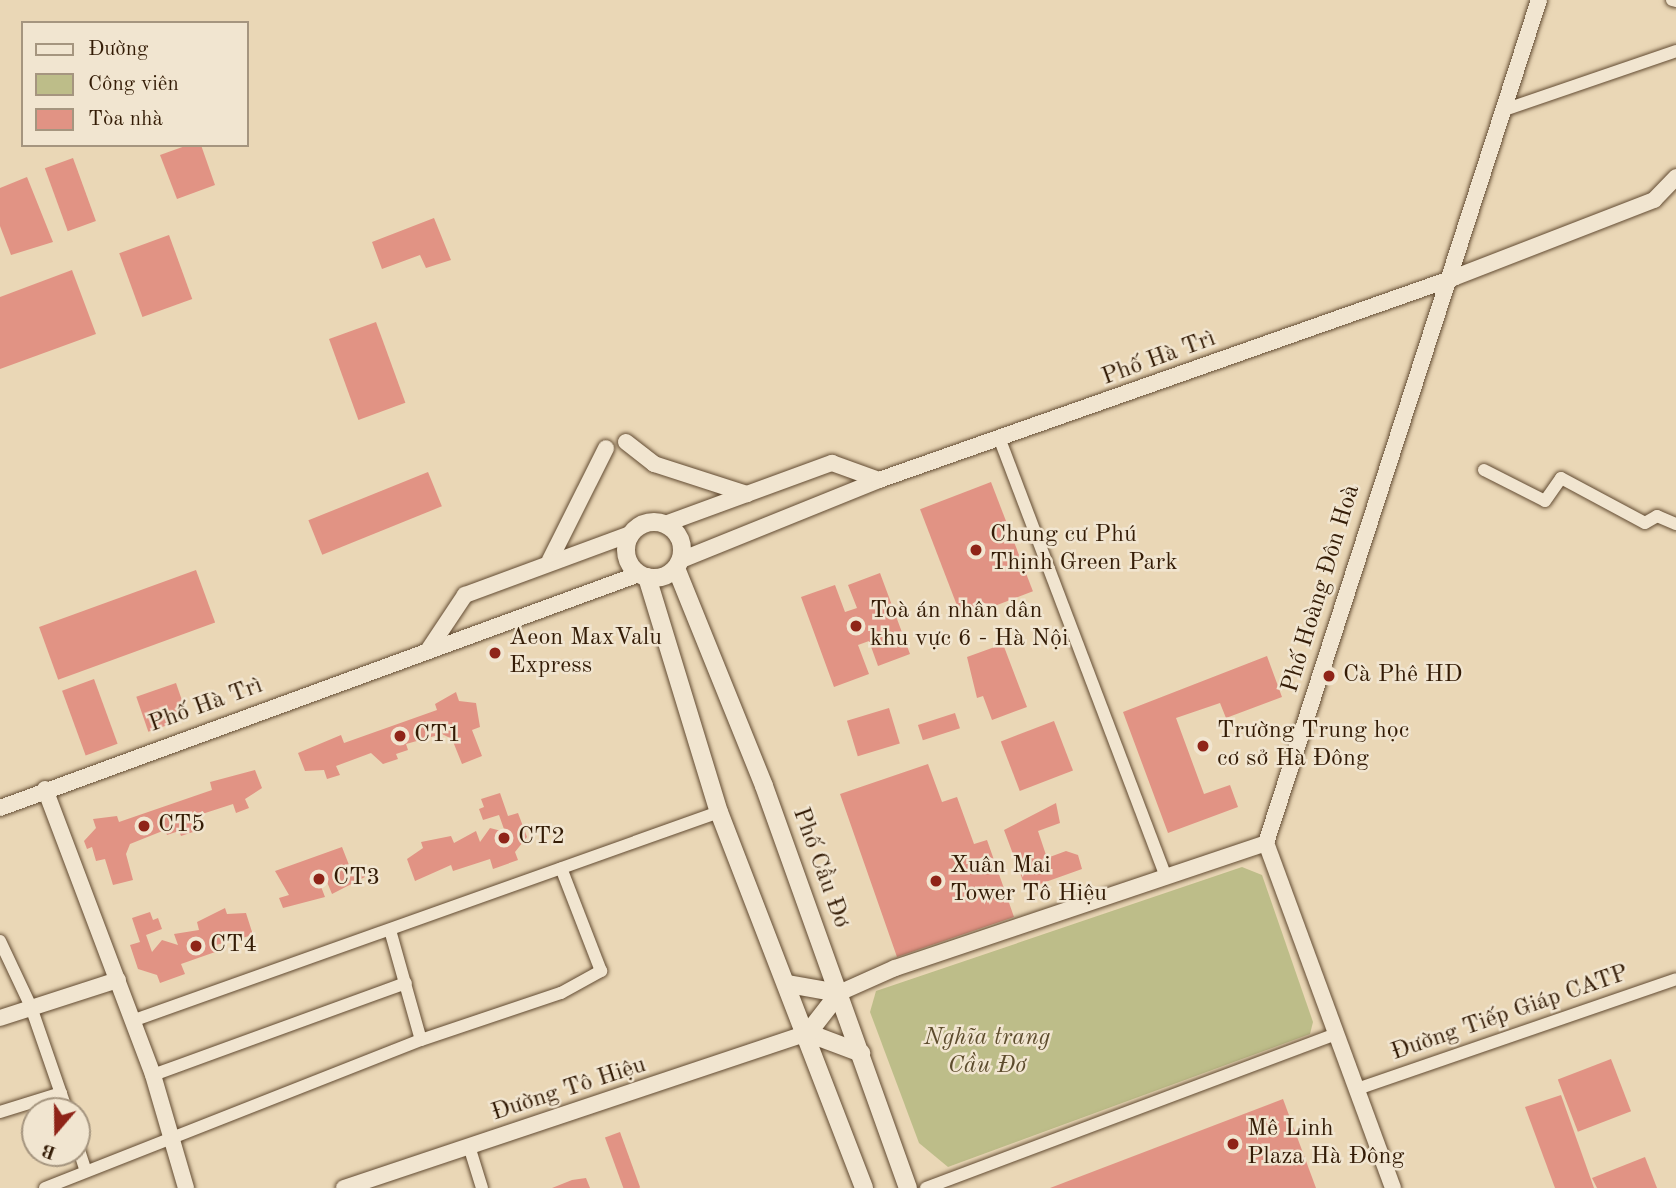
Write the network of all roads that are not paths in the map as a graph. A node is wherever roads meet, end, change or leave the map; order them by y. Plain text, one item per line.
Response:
1 (1539, 0) edge
2 (1676, 51) edge
3 (1507, 109) junction
4 (1676, 177) edge
5 (1453, 278) junction
6 (1000, 440) junction
7 (626, 442) dead end
8 (606, 448) dead end
9 (1484, 470) dead end
10 (879, 480) junction
11 (747, 494) junction
12 (665, 524) junction
13 (1676, 524) edge
14 (630, 534) junction
15 (550, 560) junction
16 (678, 564) junction
17 (643, 576) junction
18 (429, 649) junction
19 (45, 789) junction
20 (0, 808) edge
21 (719, 811) junction
22 (1266, 843) junction
23 (561, 868) junction
24 (1166, 877) junction
25 (390, 930) junction
26 (0, 941) edge
27 (118, 979) junction
28 (1676, 979) edge
29 (406, 983) junction
30 (789, 984) junction
31 (839, 993) junction
32 (31, 1007) junction
33 (0, 1018) edge
34 (132, 1021) junction
35 (808, 1033) junction
36 (1336, 1034) junction
37 (421, 1040) junction
38 (861, 1053) junction
39 (153, 1075) junction
40 (1357, 1088) junction
41 (61, 1093) junction
42 (62, 1097) edge
43 (0, 1112) edge
44 (171, 1141) junction
45 (468, 1146) junction
46 (85, 1167) edge
47 (86, 1171) junction
48 (45, 1188) edge
49 (186, 1188) edge
50 (344, 1188) edge
51 (482, 1188) edge
52 (864, 1188) edge
53 (908, 1188) edge
54 (926, 1188) edge
55 (1393, 1188) edge

1 - 3 street, Phố Hoàng Đôn Hoà
2 - 3 street
3 - 5 street, Phố Hoàng Đôn Hoà
4 - 5 street, Phố Hà Trì
5 - 6 street, Phố Hà Trì
5 - 22 street, Phố Hoàng Đôn Hoà
6 - 10 street, Phố Hà Trì
6 - 24 street
7 - 11 street
8 - 15 street
9 - 13 street
10 - 11 street
10 - 16 street, Phố Hà Trì
11 - 12 street
12 - 14 main road
12 - 16 main road
14 - 15 street
14 - 17 main road
15 - 18 street
16 - 17 main road
16 - 31 main road, Phố Cầu Đơ
17 - 18 street, Phố Hà Trì
17 - 21 main road
18 - 19 street, Phố Hà Trì
19 - 20 street, Phố Hà Trì
19 - 27 street
21 - 23 street
21 - 30 main road
22 - 24 street
22 - 36 street
23 - 25 street
23 - 37 street
24 - 31 street
25 - 29 street
25 - 34 street
26 - 32 street
27 - 32 street
27 - 34 street
28 - 40 street, Đường Tiếp Giáp CATP
29 - 37 street
29 - 39 street
30 - 31 main road
30 - 35 main road
31 - 35 main road
31 - 38 main road, Phố Cầu Đơ
32 - 33 street
32 - 41 street
34 - 39 street
35 - 38 main road
35 - 45 street, Đường Tô Hiệu
35 - 52 main road
36 - 40 street
36 - 54 street
37 - 44 street
38 - 53 main road, Phố Cầu Đơ
39 - 44 street
40 - 55 street
41 - 42 street
41 - 43 street
44 - 47 street
44 - 49 street
45 - 50 street, Đường Tô Hiệu
45 - 51 street
46 - 47 street
47 - 48 street

